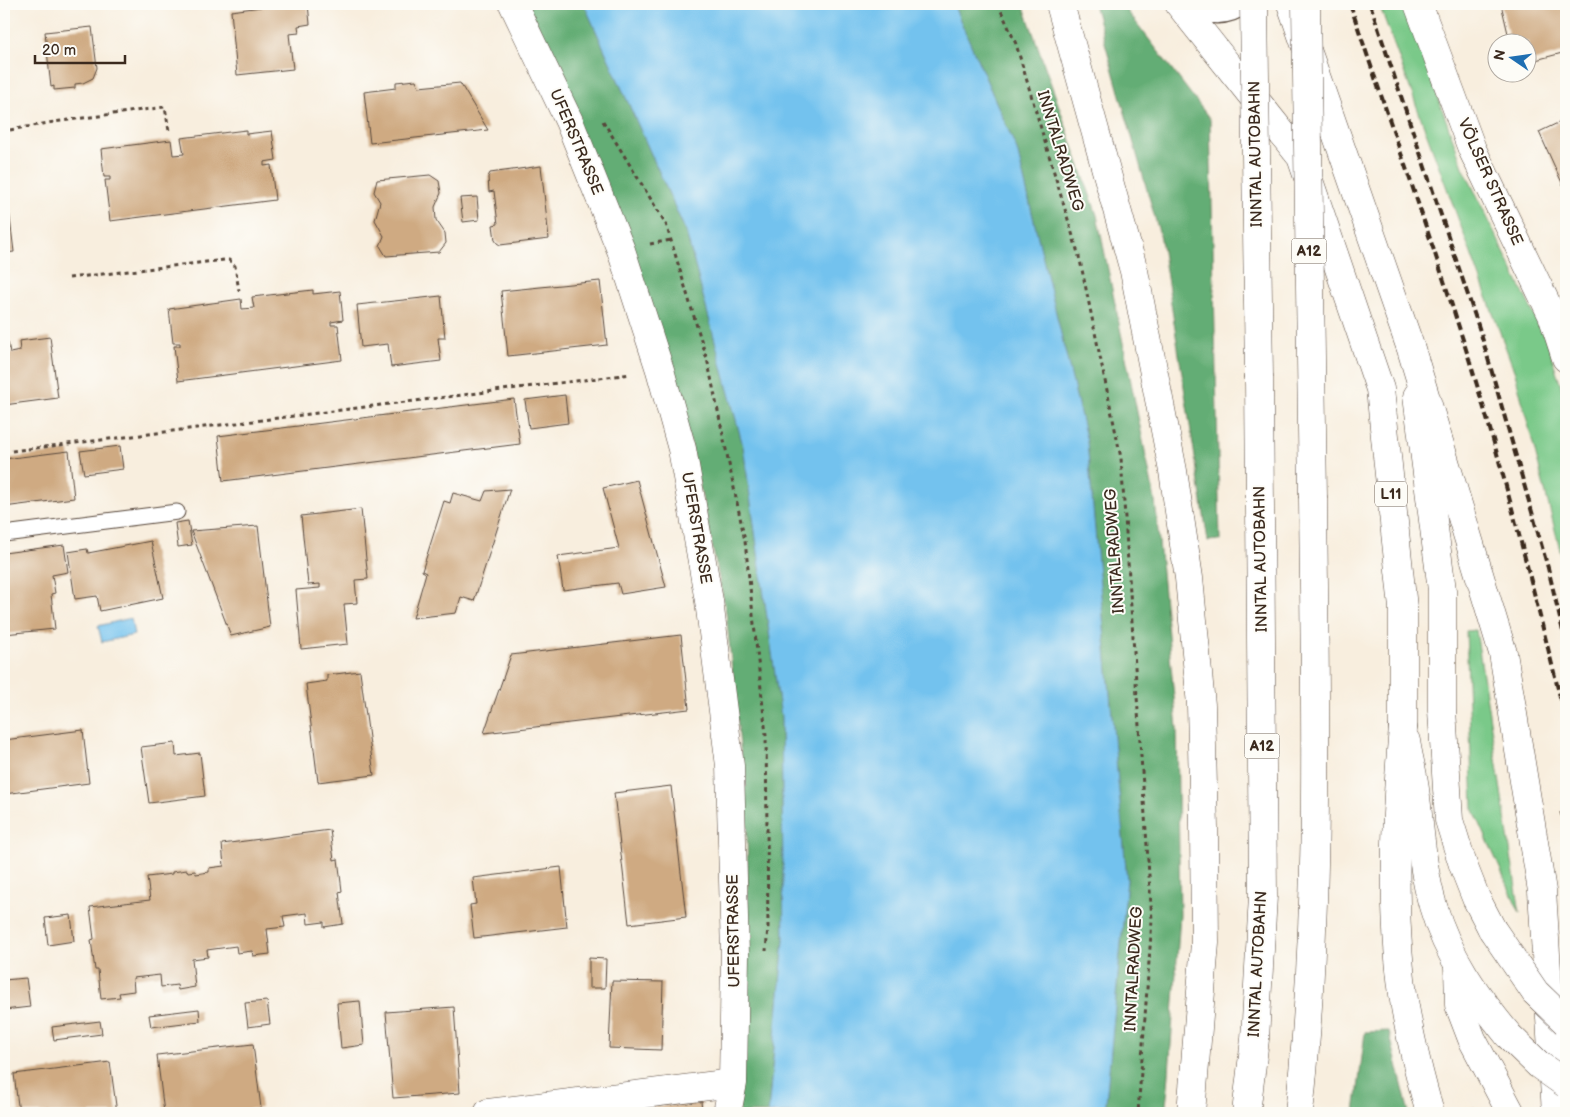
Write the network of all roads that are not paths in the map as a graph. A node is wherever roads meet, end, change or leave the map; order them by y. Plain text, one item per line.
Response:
1 (513, 4) edge
2 (1180, 4) edge
3 (1248, 4) edge
4 (1254, 4) edge
5 (1291, 4) edge
6 (1306, 4) edge
7 (1418, 4) edge
8 (1060, 7) edge
9 (1411, 349) junction
10 (1566, 358) edge
11 (177, 512) dead end
12 (4, 534) edge
13 (1403, 728) junction
14 (1458, 966) junction
15 (1566, 1022) edge
16 (733, 1083) junction
17 (1566, 1084) edge
18 (488, 1113) edge
19 (727, 1113) edge
20 (1190, 1113) edge
21 (1246, 1113) edge
22 (1299, 1113) edge
23 (1430, 1113) edge
24 (1511, 1113) edge
25 (1556, 1113) edge

1 - 16 main road, UFERSTRASSE
2 - 3 lane
2 - 13 main road, L11
4 - 21 main road, INNTAL AUTOBAHN / A12, bridge
5 - 9 main road, L11
6 - 22 main road, A12, bridge
7 - 10 main road, VÖLSER STRASSE
8 - 20 main road
9 - 15 main road, L11, bridge
9 - 25 main road
11 - 12 lane
13 - 14 main road, L11
13 - 23 main road
14 - 17 main road, L11, bridge
14 - 24 main road
16 - 18 main road
16 - 19 main road, UFERSTRASSE

